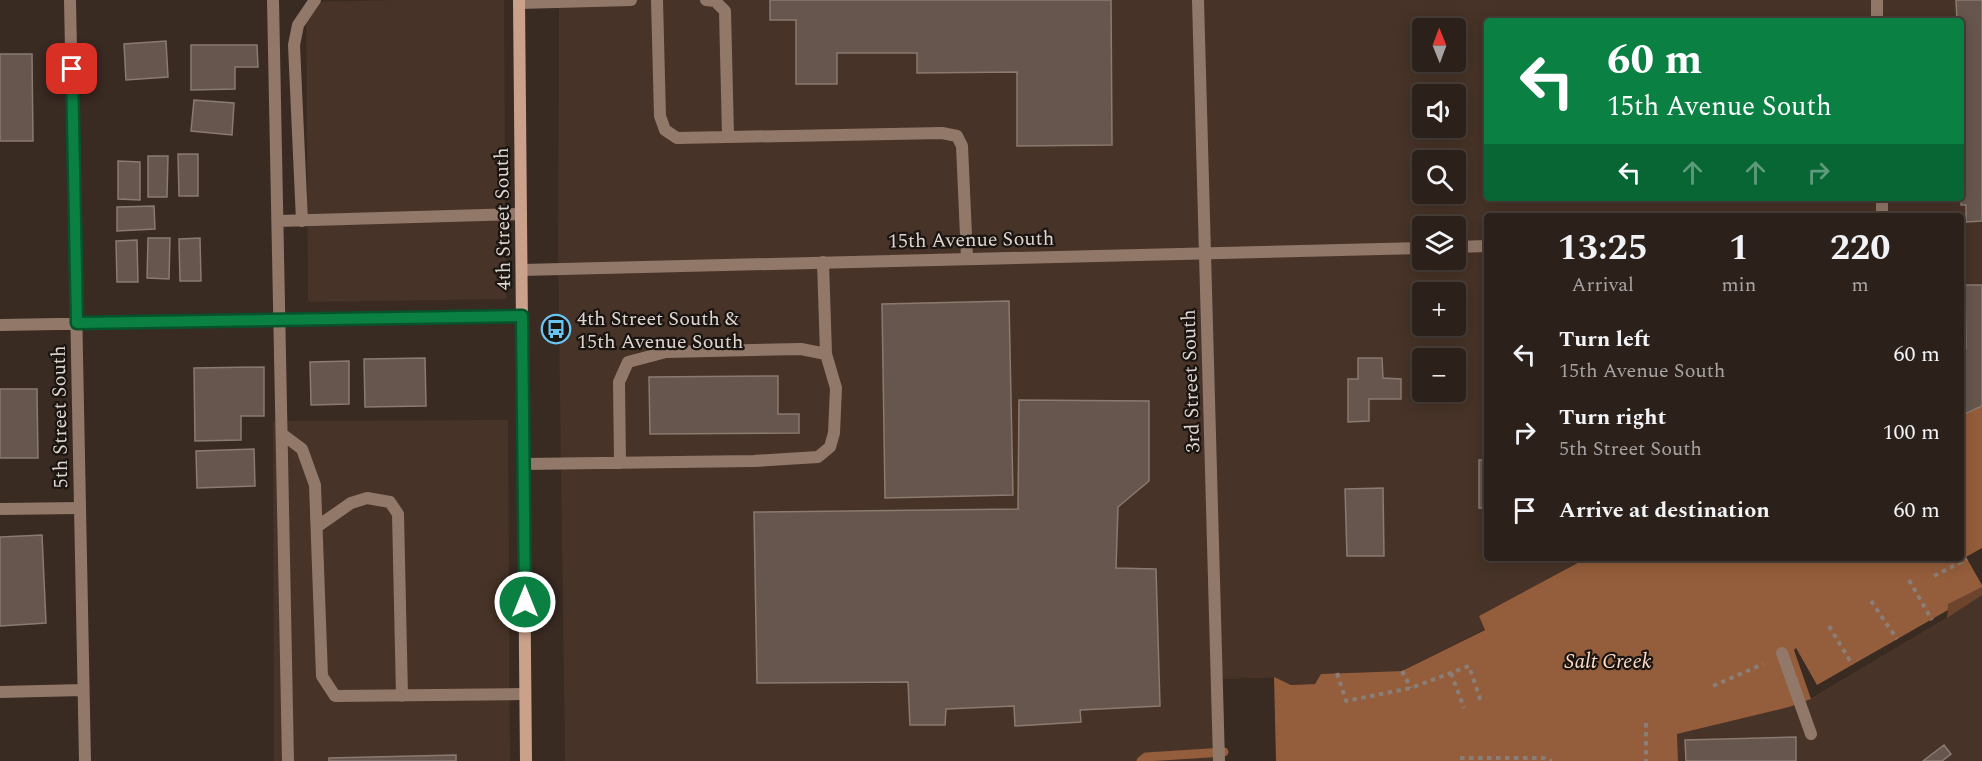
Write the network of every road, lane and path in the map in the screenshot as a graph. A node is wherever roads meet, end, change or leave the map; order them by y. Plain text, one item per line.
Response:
1 (70, 0) edge
2 (273, 0) edge
3 (315, 0) edge
4 (632, 0) edge
5 (657, 0) edge
6 (706, 0) edge
7 (1197, 0) edge
8 (1877, 0) edge
9 (519, 1) edge
10 (1877, 18) edge
11 (728, 136) junction
12 (521, 214) junction
13 (278, 221) junction
14 (302, 221) junction
15 (1484, 246) edge
16 (1466, 247) edge
17 (1412, 248) edge
18 (1205, 253) junction
19 (967, 258) junction
20 (823, 262) junction
21 (522, 270) junction
22 (522, 316) junction
23 (280, 320) junction
24 (77, 323) junction
25 (0, 325) edge
26 (826, 354) junction
27 (282, 434) junction
28 (620, 463) junction
29 (524, 464) junction
30 (80, 508) junction
31 (0, 509) edge
32 (318, 526) junction
33 (1967, 559) dead end
34 (1963, 561) edge
35 (1964, 561) edge
36 (1934, 576) dead end
37 (1909, 580) dead end
38 (1871, 601) dead end
39 (1932, 620) dead end
40 (1829, 626) dead end
41 (1897, 639) dead end
42 (1782, 653) dead end
43 (1769, 662) dead end
44 (1852, 664) dead end
45 (1402, 670) dead end
46 (1336, 673) dead end
47 (1450, 673) junction
48 (1713, 686) dead end
49 (1411, 688) junction
50 (83, 690) junction
51 (0, 692) edge
52 (525, 694) junction
53 (402, 696) junction
54 (1481, 702) dead end
55 (1464, 708) dead end
56 (1646, 723) dead end
57 (1811, 734) dead end
58 (1460, 758) dead end
59 (1507, 759) edge
60 (85, 761) edge
61 (288, 761) edge
62 (526, 761) edge
63 (1220, 761) edge
64 (1552, 761) edge
65 (1646, 761) edge

1 - 24 street, 5th Street South
2 - 13 street
3 - 14 street
4 - 9 street
5 - 11 street
6 - 11 street
7 - 18 street, 3rd Street South
8 - 10 street
9 - 12 main road, 4th Street South
11 - 19 street
12 - 14 street
12 - 21 main road, 4th Street South
13 - 14 street
13 - 23 street
15 - 16 street
17 - 18 street, 15th Avenue South
18 - 19 street, 15th Avenue South
18 - 63 street, 3rd Street South
19 - 20 street, 15th Avenue South
20 - 21 street, 15th Avenue South
20 - 26 street
21 - 22 main road, 4th Street South
22 - 23 street
22 - 29 main road, 4th Street South
23 - 24 street
23 - 27 street
24 - 25 street
24 - 30 street, 5th Street South
26 - 28 street
26 - 28 street
27 - 32 street
27 - 61 street
28 - 29 street
29 - 52 main road, 4th Street South
30 - 31 street
30 - 50 street, 5th Street South
32 - 53 street
32 - 53 street
33 - 35 path
34 - 36 path
37 - 39 path
38 - 41 path
40 - 44 path
42 - 57 street
43 - 48 path
45 - 49 path
46 - 49 path
47 - 49 path
47 - 54 path
47 - 55 path
50 - 51 street
50 - 60 street, 5th Street South
52 - 53 street
52 - 62 main road, 4th Street South
56 - 65 path
58 - 59 path
59 - 64 path

